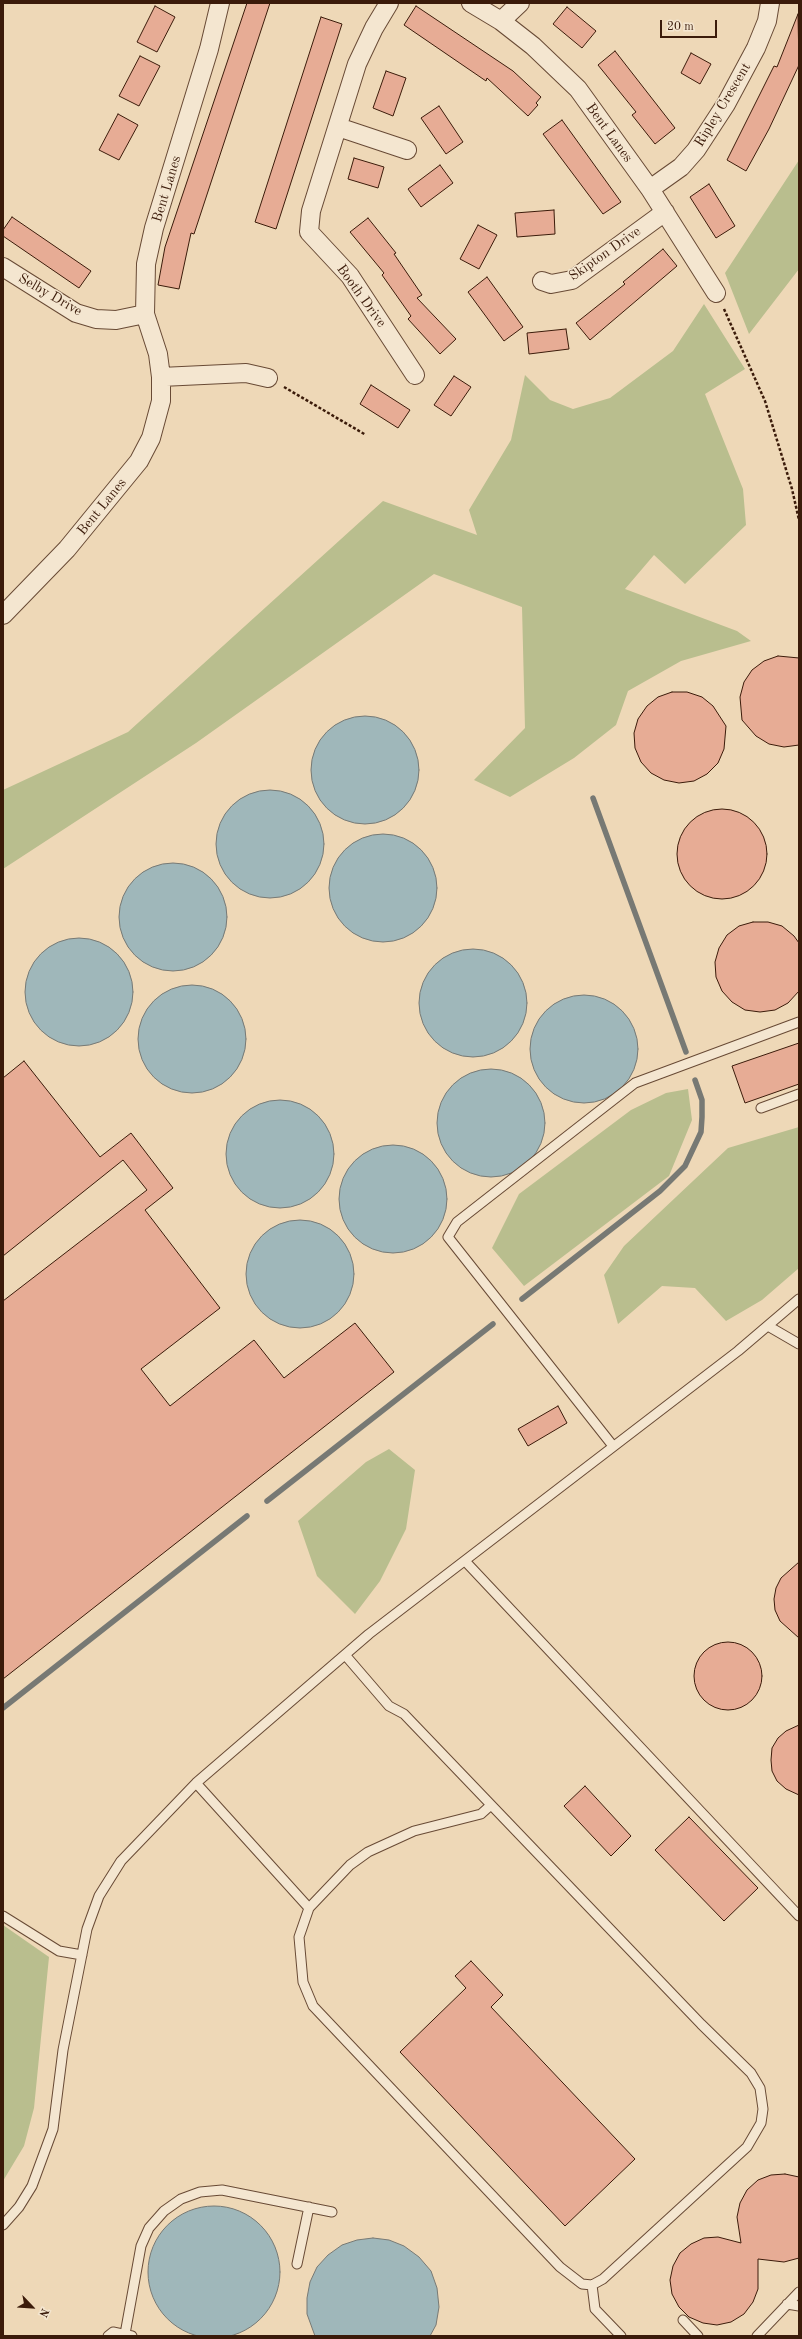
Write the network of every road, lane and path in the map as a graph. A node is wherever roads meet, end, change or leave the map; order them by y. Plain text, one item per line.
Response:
1 (220, 3) edge
2 (389, 3) edge
3 (471, 3) edge
4 (520, 3) edge
5 (770, 3) edge
6 (501, 21) junction
7 (338, 127) junction
8 (406, 150) dead end
9 (650, 189) junction
10 (665, 212) junction
11 (4, 269) edge
12 (542, 280) dead end
13 (716, 292) joint
14 (145, 314) junction
15 (416, 375) dead end
16 (161, 377) junction
17 (268, 378) joint
18 (366, 435) dead end
19 (799, 520) edge
20 (3, 615) edge
21 (799, 1022) edge
22 (799, 1094) edge
23 (761, 1108) dead end
24 (799, 1299) edge
25 (768, 1326) junction
26 (799, 1344) edge
27 (613, 1446) junction
28 (465, 1561) junction
29 (346, 1656) junction
30 (196, 1783) junction
31 (491, 1805) junction
32 (309, 1908) junction
33 (3, 1916) edge
34 (799, 1916) edge
35 (82, 1955) junction
36 (309, 2207) junction
37 (332, 2212) dead end
38 (3, 2225) edge
39 (297, 2264) dead end
40 (592, 2285) junction
41 (799, 2292) edge
42 (788, 2304) junction
43 (799, 2306) edge
44 (683, 2320) dead end
45 (128, 2335) edge
46 (108, 2336) edge
47 (621, 2336) edge
48 (698, 2336) edge
49 (757, 2336) edge

1 - 14 street, Bent Lanes
2 - 7 street, Booth Drive
3 - 6 street, Bent Lanes
4 - 6 street
5 - 9 street, Ripley Crescent
6 - 9 street, Bent Lanes
7 - 8 street
7 - 15 street, Booth Drive
9 - 10 street, Bent Lanes
10 - 12 street, Skipton Drive
10 - 13 street, Bent Lanes
11 - 14 street, Selby Drive
13 - 19 path
14 - 16 street, Bent Lanes
16 - 17 street
16 - 20 street, Bent Lanes
17 - 18 path
21 - 27 lane
22 - 23 lane
24 - 25 lane
25 - 26 lane
25 - 27 lane
27 - 28 lane
28 - 29 lane
28 - 34 lane
29 - 30 lane
29 - 31 lane
30 - 32 lane
30 - 35 lane
31 - 32 lane
31 - 40 lane
32 - 40 lane
33 - 35 lane
35 - 38 lane
36 - 37 lane
36 - 39 lane
36 - 45 lane
40 - 47 lane
41 - 42 lane
42 - 43 lane
42 - 49 lane
44 - 48 lane
45 - 46 lane

